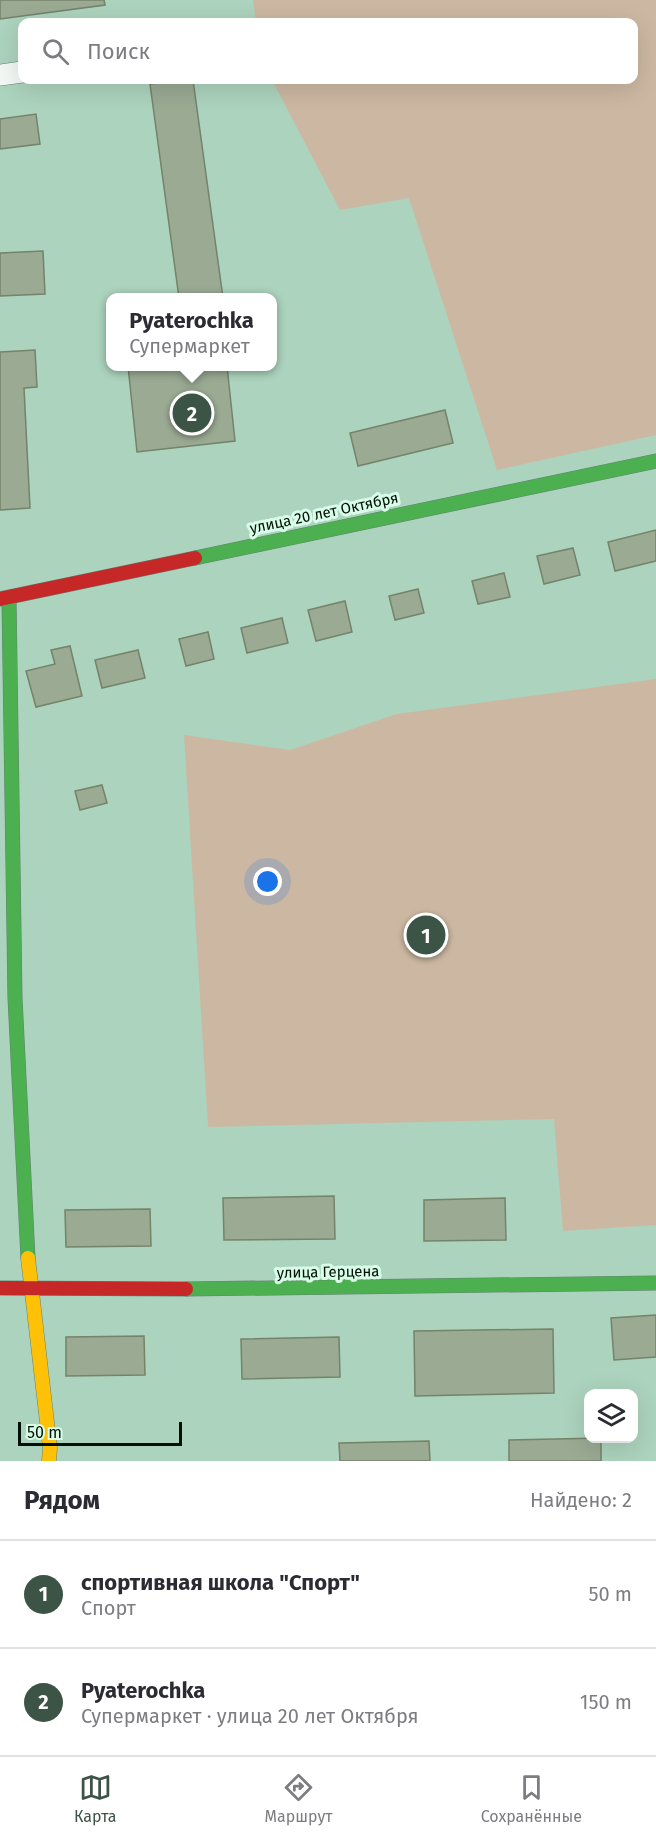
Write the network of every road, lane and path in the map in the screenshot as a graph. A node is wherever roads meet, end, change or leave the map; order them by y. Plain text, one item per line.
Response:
1 (18, 73) edge
2 (0, 75) edge
3 (656, 461) edge
4 (5, 599) edge
5 (656, 1283) edge
6 (0, 1288) edge
7 (30, 1288) junction
8 (49, 1461) edge

1 - 2 street
3 - 4 street, улица 20 лет Октября
4 - 7 street
5 - 7 street, улица Герцена
6 - 7 street, улица Герцена
7 - 8 street

